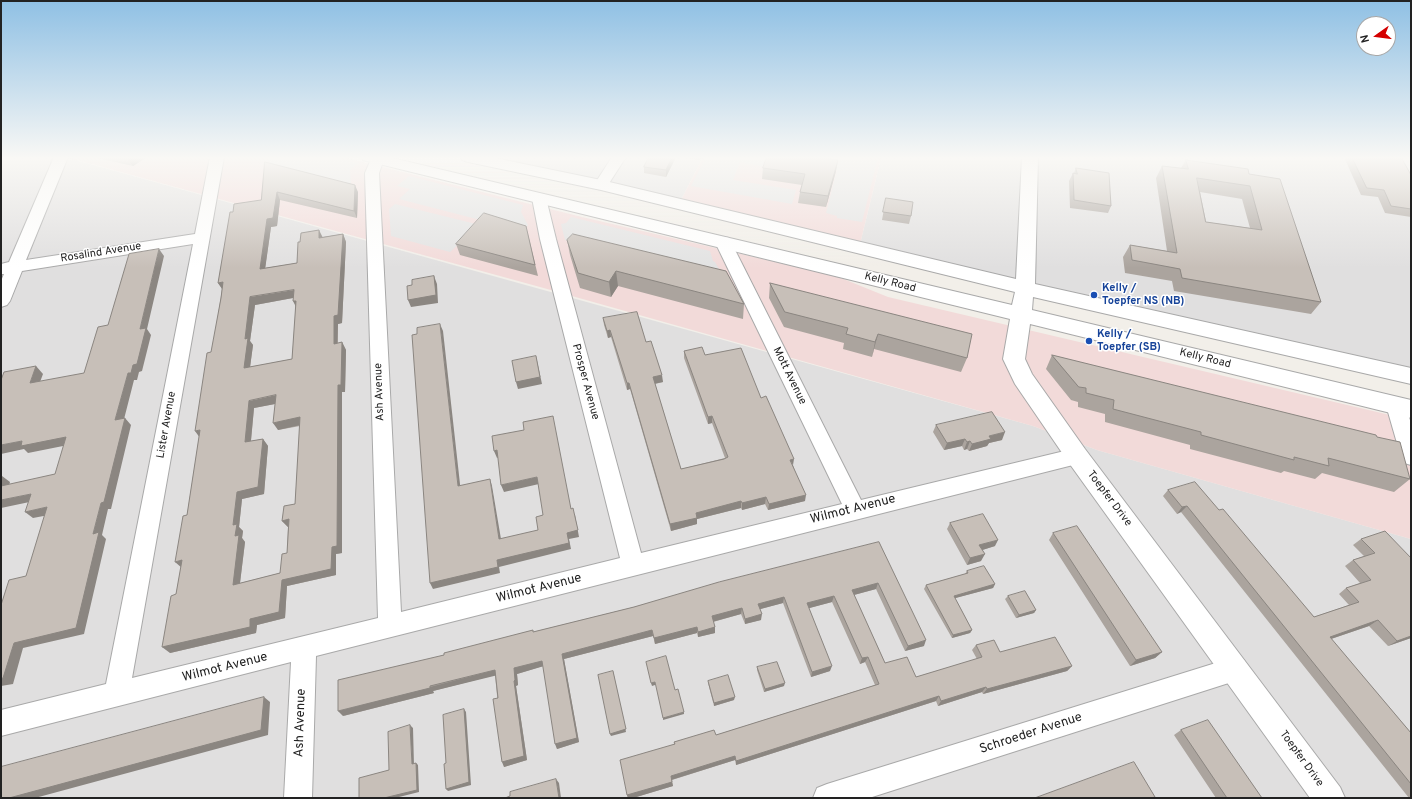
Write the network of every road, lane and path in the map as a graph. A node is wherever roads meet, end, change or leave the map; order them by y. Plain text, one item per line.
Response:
1 (43, 194) edge
2 (210, 194) edge
3 (373, 194) edge
4 (524, 194) edge
5 (639, 194) edge
6 (1029, 194) edge
7 (539, 198) junction
8 (201, 238) junction
9 (829, 241) junction
10 (729, 244) junction
11 (8, 268) edge
12 (1025, 288) junction
13 (1, 301) edge
14 (1020, 315) junction
15 (1388, 370) junction
16 (1411, 376) edge
17 (1404, 407) edge
18 (1077, 456) junction
19 (1411, 457) edge
20 (855, 510) junction
21 (633, 566) junction
22 (390, 626) junction
23 (304, 648) junction
24 (1235, 669) junction
25 (117, 694) junction
26 (1, 723) edge
27 (298, 798) edge
28 (827, 798) edge
29 (1329, 798) edge

1 - 11 street
2 - 8 street, Lister Avenue
3 - 22 street, Ash Avenue
4 - 7 street, Kelly Road
5 - 9 street
6 - 12 street, Toepfer Drive
7 - 10 street, Kelly Road
7 - 21 street, Prosper Avenue
8 - 11 street, Rosalind Avenue
8 - 25 street, Lister Avenue
9 - 10 street
9 - 12 street
10 - 14 street, Kelly Road
10 - 20 street, Mott Avenue
11 - 13 street
12 - 14 street, Toepfer Drive
12 - 15 street
14 - 17 street, Kelly Road
14 - 18 street, Toepfer Drive
15 - 16 street
15 - 17 street
17 - 19 street
18 - 20 street, Wilmot Avenue
18 - 24 street, Toepfer Drive
20 - 21 street, Wilmot Avenue
21 - 22 street, Wilmot Avenue
22 - 23 street, Wilmot Avenue
23 - 25 street, Wilmot Avenue
23 - 27 street, Ash Avenue
24 - 28 street, Schroeder Avenue
24 - 29 street, Toepfer Drive
25 - 26 street, Wilmot Avenue

